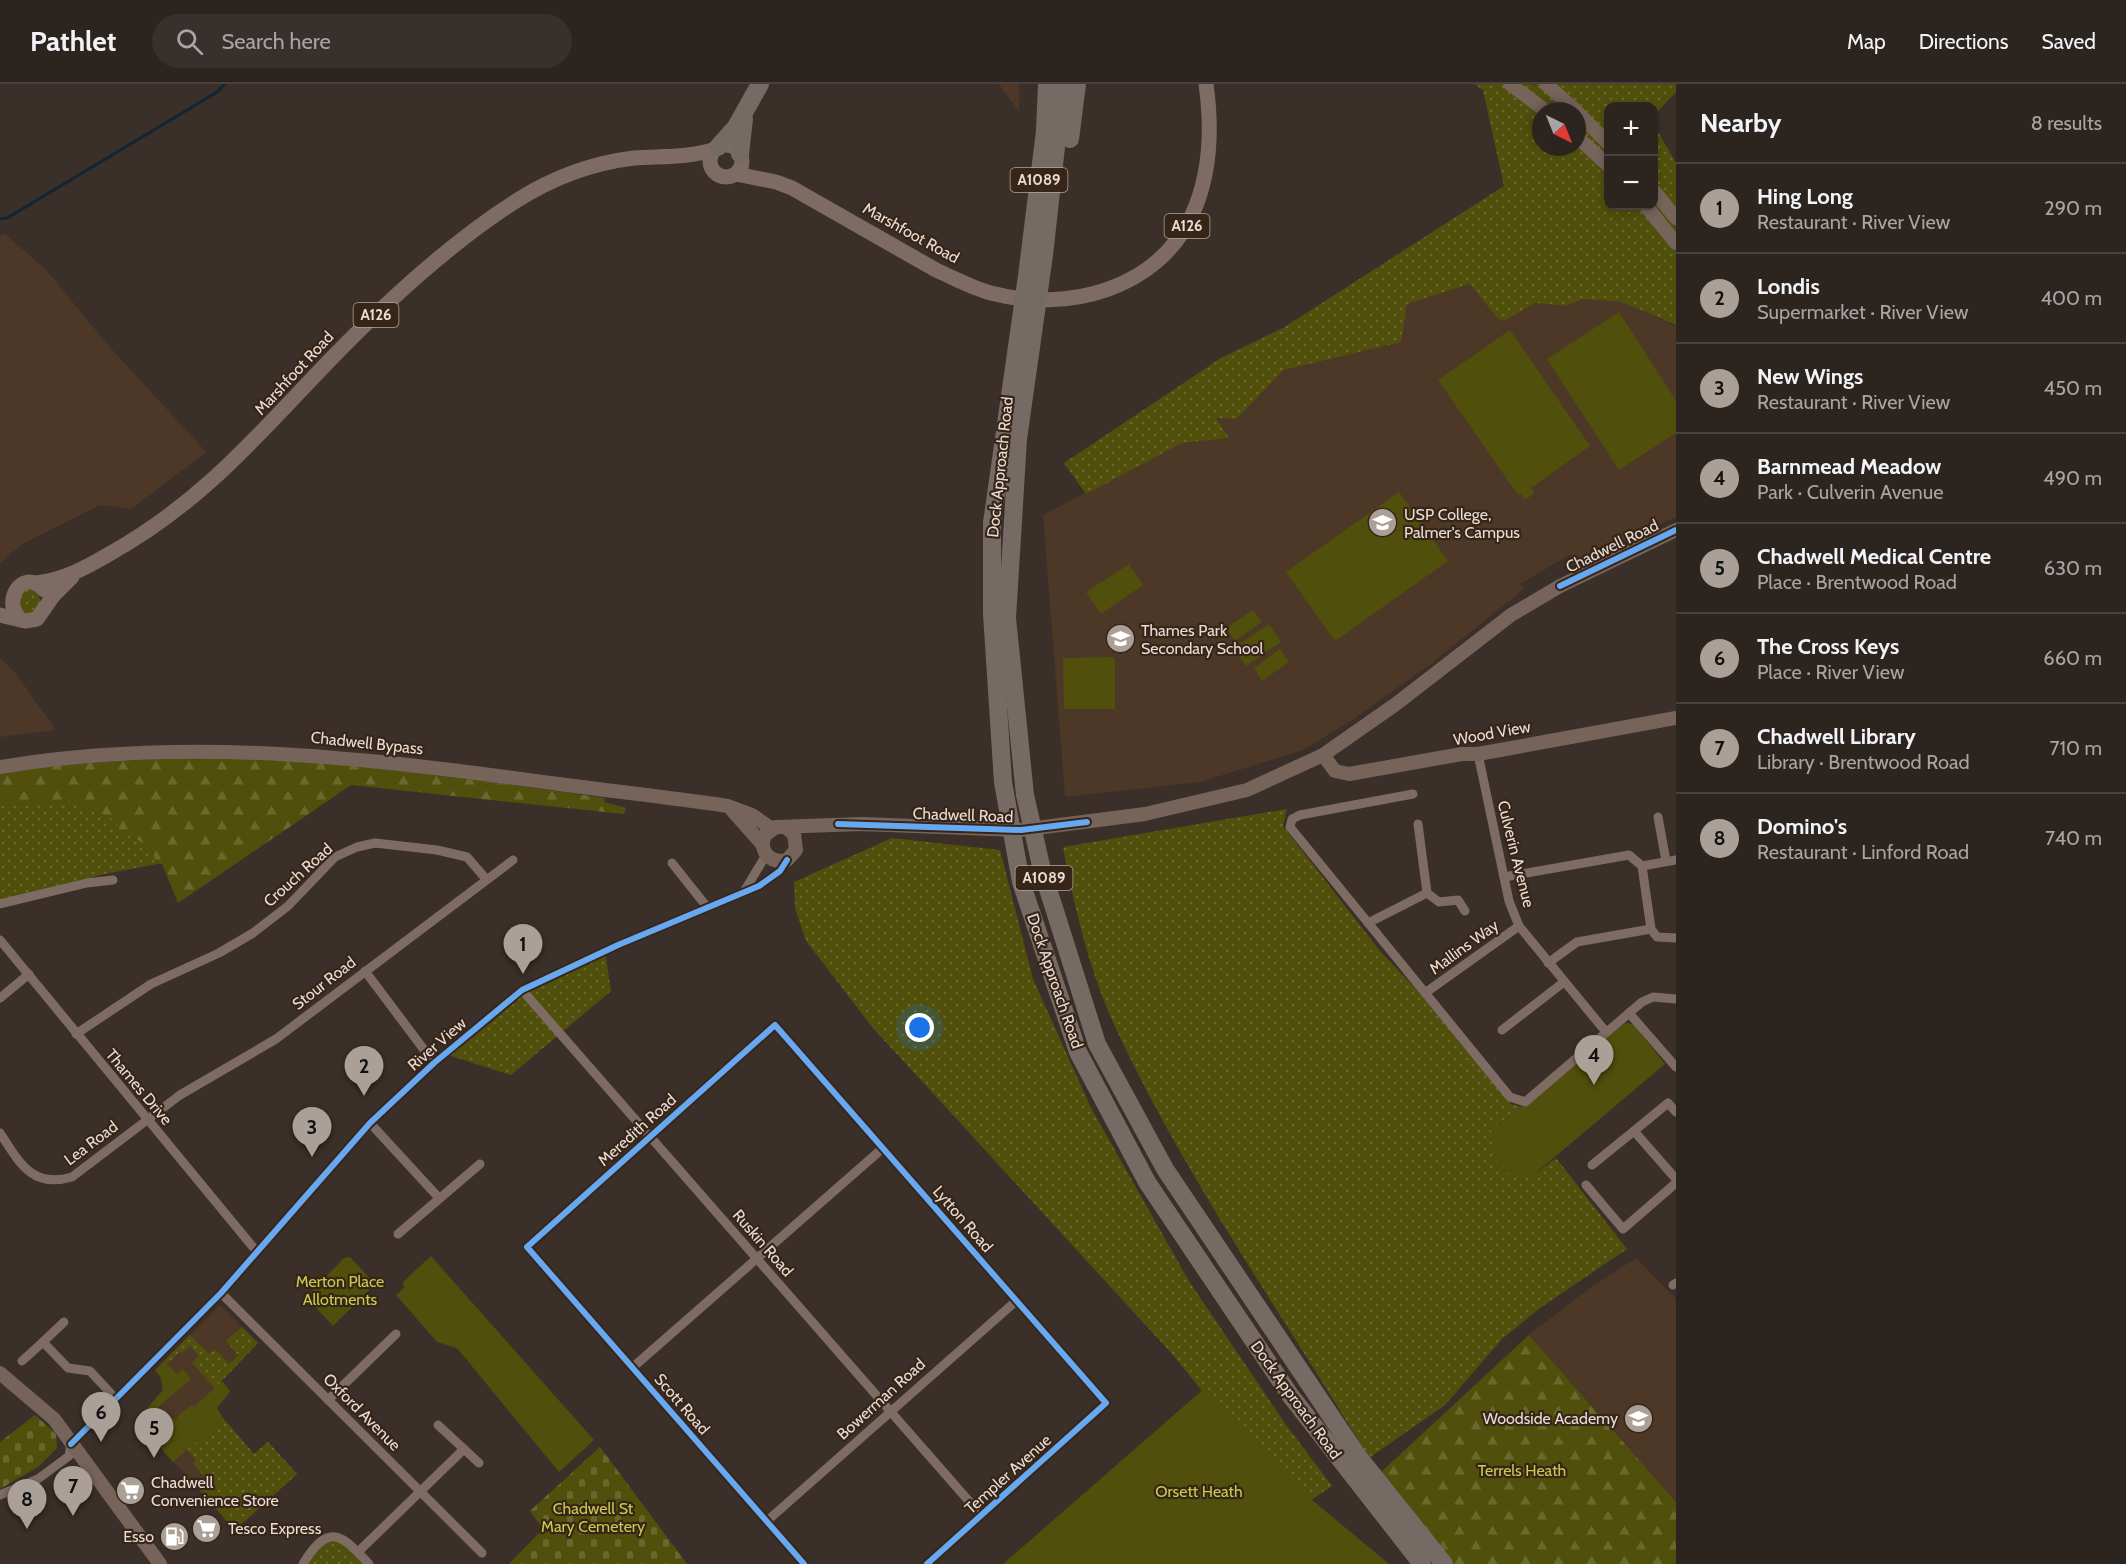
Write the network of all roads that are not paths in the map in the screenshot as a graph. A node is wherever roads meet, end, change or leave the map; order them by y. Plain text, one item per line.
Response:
1 (760, 84) edge
2 (1036, 84) edge
3 (1047, 84) edge
4 (1063, 84) edge
5 (1077, 84) edge
6 (1206, 84) edge
7 (1510, 84) edge
8 (1546, 84) edge
9 (1534, 102) edge
10 (1565, 102) edge
11 (747, 109) junction
12 (1586, 121) edge
13 (1604, 138) edge
14 (1586, 145) edge
15 (717, 148) junction
16 (741, 156) junction
17 (669, 157) junction
18 (1604, 161) edge
19 (714, 172) junction
20 (736, 174) junction
21 (776, 182) junction
22 (1658, 196) edge
23 (1649, 210) edge
24 (1676, 218) edge
25 (1676, 243) edge
26 (1044, 255) junction
27 (1027, 276) junction
28 (1676, 530) edge
29 (79, 571) junction
30 (36, 584) junction
31 (4, 599) edge
32 (47, 604) junction
33 (0, 615) edge
34 (25, 621) junction
35 (1676, 718) edge
36 (1478, 754) junction
37 (1323, 755) junction
38 (0, 767) edge
39 (1413, 794) dead end
40 (728, 806) junction
41 (1658, 817) dead end
42 (838, 824) junction
43 (1418, 824) dead end
44 (778, 828) junction
45 (797, 845) junction
46 (764, 850) junction
47 (513, 860) dead end
48 (787, 860) junction
49 (1671, 861) edge
50 (686, 862) dead end
51 (1642, 866) junction
52 (1504, 877) junction
53 (486, 879) junction
54 (113, 880) dead end
55 (745, 890) junction
56 (1426, 893) junction
57 (0, 904) edge
58 (707, 907) junction
59 (1465, 911) dead end
60 (1368, 923) junction
61 (1520, 926) junction
62 (1651, 929) junction
63 (1676, 938) edge
64 (0, 940) edge
65 (1548, 963) junction
66 (365, 971) junction
67 (28, 974) junction
68 (1564, 982) junction
69 (522, 990) junction
70 (1425, 993) junction
71 (0, 998) edge
72 (1676, 999) edge
73 (1629, 1013) junction
74 (1502, 1030) dead end
75 (1606, 1032) junction
76 (76, 1034) junction
77 (799, 1052) joint
78 (434, 1063) junction
79 (1676, 1067) edge
80 (1676, 1112) edge
81 (146, 1119) junction
82 (370, 1123) junction
83 (1634, 1131) junction
84 (0, 1132) edge
85 (650, 1136) junction
86 (883, 1148) junction
87 (480, 1164) dead end
88 (1593, 1166) dead end
89 (1676, 1181) edge
90 (1586, 1185) dead end
91 (439, 1198) junction
92 (398, 1234) dead end
93 (257, 1252) junction
94 (757, 1258) junction
95 (540, 1262) joint
96 (221, 1293) junction
97 (1016, 1300) junction
98 (64, 1322) dead end
99 (396, 1334) dead end
100 (43, 1342) junction
101 (22, 1361) dead end
102 (632, 1368) junction
103 (0, 1373) edge
104 (115, 1398) junction
105 (328, 1400) junction
106 (1106, 1403) joint
107 (890, 1411) junction
108 (438, 1425) dead end
109 (71, 1444) junction
110 (464, 1449) junction
111 (479, 1463) dead end
112 (420, 1492) junction
113 (0, 1495) edge
114 (981, 1515) junction
115 (767, 1521) junction
116 (358, 1552) junction
117 (482, 1553) dead end
118 (160, 1564) edge
119 (303, 1564) edge
120 (369, 1564) edge
121 (804, 1564) edge
122 (927, 1564) edge
123 (1422, 1564) edge
124 (1444, 1564) edge

1 - 11 highway
2 - 27 highway
3 - 27 highway, Dock Approach Road / A1089
4 - 26 highway, Dock Approach Road / A1089
5 - 26 highway
6 - 21 main road, Marshfoot Road / A126
7 - 9 main road
8 - 10 main road
11 - 15 highway
11 - 16 highway
12 - 13 main road
14 - 18 main road
15 - 16 main road
15 - 17 main road, Marshfoot Road / A126
15 - 19 main road
16 - 20 main road
16 - 21 main road, Marshfoot Road / A126
17 - 19 main road, Marshfoot Road / A126
17 - 29 main road, Marshfoot Road / A126
19 - 20 main road
20 - 21 main road, Marshfoot Road / A126
22 - 24 main road
23 - 25 main road
26 - 124 highway, Dock Approach Road / A1089
27 - 123 highway, Dock Approach Road / A1089
28 - 37 main road, Chadwell Road
29 - 30 main road, Marshfoot Road / A126
29 - 32 main road, Marshfoot Road / A126
30 - 31 main road, Marshfoot Road / A126
30 - 32 main road
31 - 34 main road, Marshfoot Road / A126
32 - 34 main road, Marshfoot Road / A126
33 - 34 main road
35 - 36 main road, Wood View
36 - 37 main road, Wood View
36 - 52 street, Culverin Avenue
37 - 42 main road, Chadwell Road
38 - 40 main road, Chadwell Bypass
39 - 60 street
40 - 44 main road, Chadwell Bypass
40 - 46 main road
41 - 49 street
42 - 44 main road, Chadwell Road
42 - 45 main road, Chadwell Road
43 - 56 street
44 - 45 main road
44 - 46 main road
45 - 48 main road
46 - 48 main road
46 - 55 street
47 - 53 street, Stour Road
48 - 55 street, River View
49 - 51 street
50 - 58 street
51 - 52 street
51 - 62 street
52 - 61 street, Culverin Avenue
53 - 66 street, Stour Road
53 - 76 street, Crouch Road
54 - 57 street
55 - 58 street, River View
56 - 59 street
56 - 60 street
58 - 69 street, River View
60 - 70 street
61 - 65 street, Culverin Avenue
61 - 70 street, Mallins Way
62 - 63 street
62 - 65 street
64 - 67 street, Thames Drive
65 - 68 street, Culverin Avenue
66 - 78 street
66 - 81 street, Stour Road
67 - 71 street
67 - 76 street, Thames Drive
68 - 74 street
68 - 75 street, Culverin Avenue
69 - 78 street, River View
69 - 85 street, Ruskin Road
70 - 75 street
72 - 73 street
73 - 75 street
73 - 79 street
76 - 81 street, Thames Drive
77 - 85 street, Meredith Road
77 - 86 street, Lytton Road
78 - 82 street, River View
80 - 83 street
81 - 84 street, Lea Road
81 - 93 street, Thames Drive
82 - 91 street
82 - 93 street, River View
83 - 88 street
83 - 89 street
85 - 94 street, Ruskin Road
85 - 95 street, Meredith Road
86 - 94 street
86 - 97 street, Lytton Road
87 - 91 street
89 - 90 street
91 - 92 street
93 - 96 street, River View
94 - 102 street
94 - 107 street, Ruskin Road
95 - 102 street, Scott Road
96 - 104 street, River View
96 - 105 street, Oxford Avenue
97 - 106 street, Lytton Road
97 - 107 street, Bowerman Road
98 - 100 street
99 - 105 street
100 - 101 street
100 - 104 street
102 - 115 street, Scott Road
103 - 109 main road
104 - 109 street, River View
105 - 112 street, Oxford Avenue
106 - 114 street, Templer Avenue
107 - 114 street, Ruskin Road
107 - 115 street, Bowerman Road
108 - 110 street
109 - 113 street, River View
109 - 118 main road
110 - 111 street
110 - 112 street
112 - 116 street
112 - 117 street, Oxford Avenue
114 - 122 street, Templer Avenue
115 - 121 street, Scott Road
116 - 119 street
116 - 120 street

